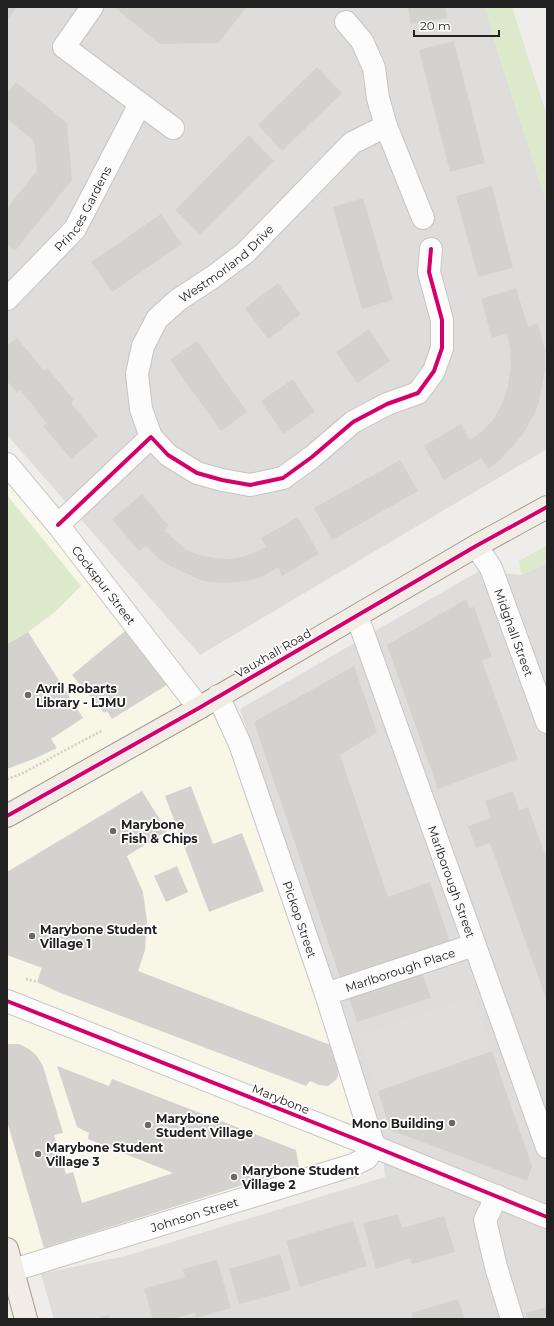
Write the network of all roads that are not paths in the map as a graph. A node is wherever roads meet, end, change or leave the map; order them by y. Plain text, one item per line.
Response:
1 (92, 7) edge
2 (346, 22) dead end
3 (140, 104) junction
4 (386, 126) junction
5 (173, 128) dead end
6 (423, 218) dead end
7 (431, 249) dead end
8 (7, 299) edge
9 (151, 437) junction
10 (7, 464) edge
11 (547, 507) edge
12 (58, 525) junction
13 (476, 546) junction
14 (357, 616) junction
15 (218, 696) junction
16 (199, 708) junction
17 (547, 722) edge
18 (7, 816) edge
19 (474, 945) junction
20 (326, 994) junction
21 (7, 1001) edge
22 (374, 1146) junction
23 (547, 1147) edge
24 (497, 1196) junction
25 (547, 1217) edge
26 (7, 1249) edge
27 (10, 1271) edge
28 (26, 1319) edge
29 (512, 1319) edge

1 - 3 street
2 - 4 street
3 - 5 street
3 - 8 street, Princes Gardens
4 - 6 street
4 - 9 street, Westmorland Drive
7 - 9 street, Westmorland Drive
9 - 12 street
10 - 12 street, Cockspur Street
11 - 13 main road, Vauxhall Road
12 - 16 street, Cockspur Street
13 - 14 main road, Vauxhall Road
13 - 17 street, Midghall Street
14 - 15 main road, Vauxhall Road
14 - 19 street, Marlborough Street
15 - 16 main road, Vauxhall Road
15 - 20 street, Pickop Street
16 - 18 main road, Vauxhall Road
19 - 20 street, Marlborough Place
19 - 23 street, Marlborough Street
20 - 22 street, Pickop Street
21 - 22 street, Marybone
22 - 24 street, Marybone
22 - 27 street, Johnson Street
24 - 25 street, Marybone
24 - 29 street
26 - 27 main road
27 - 28 main road

